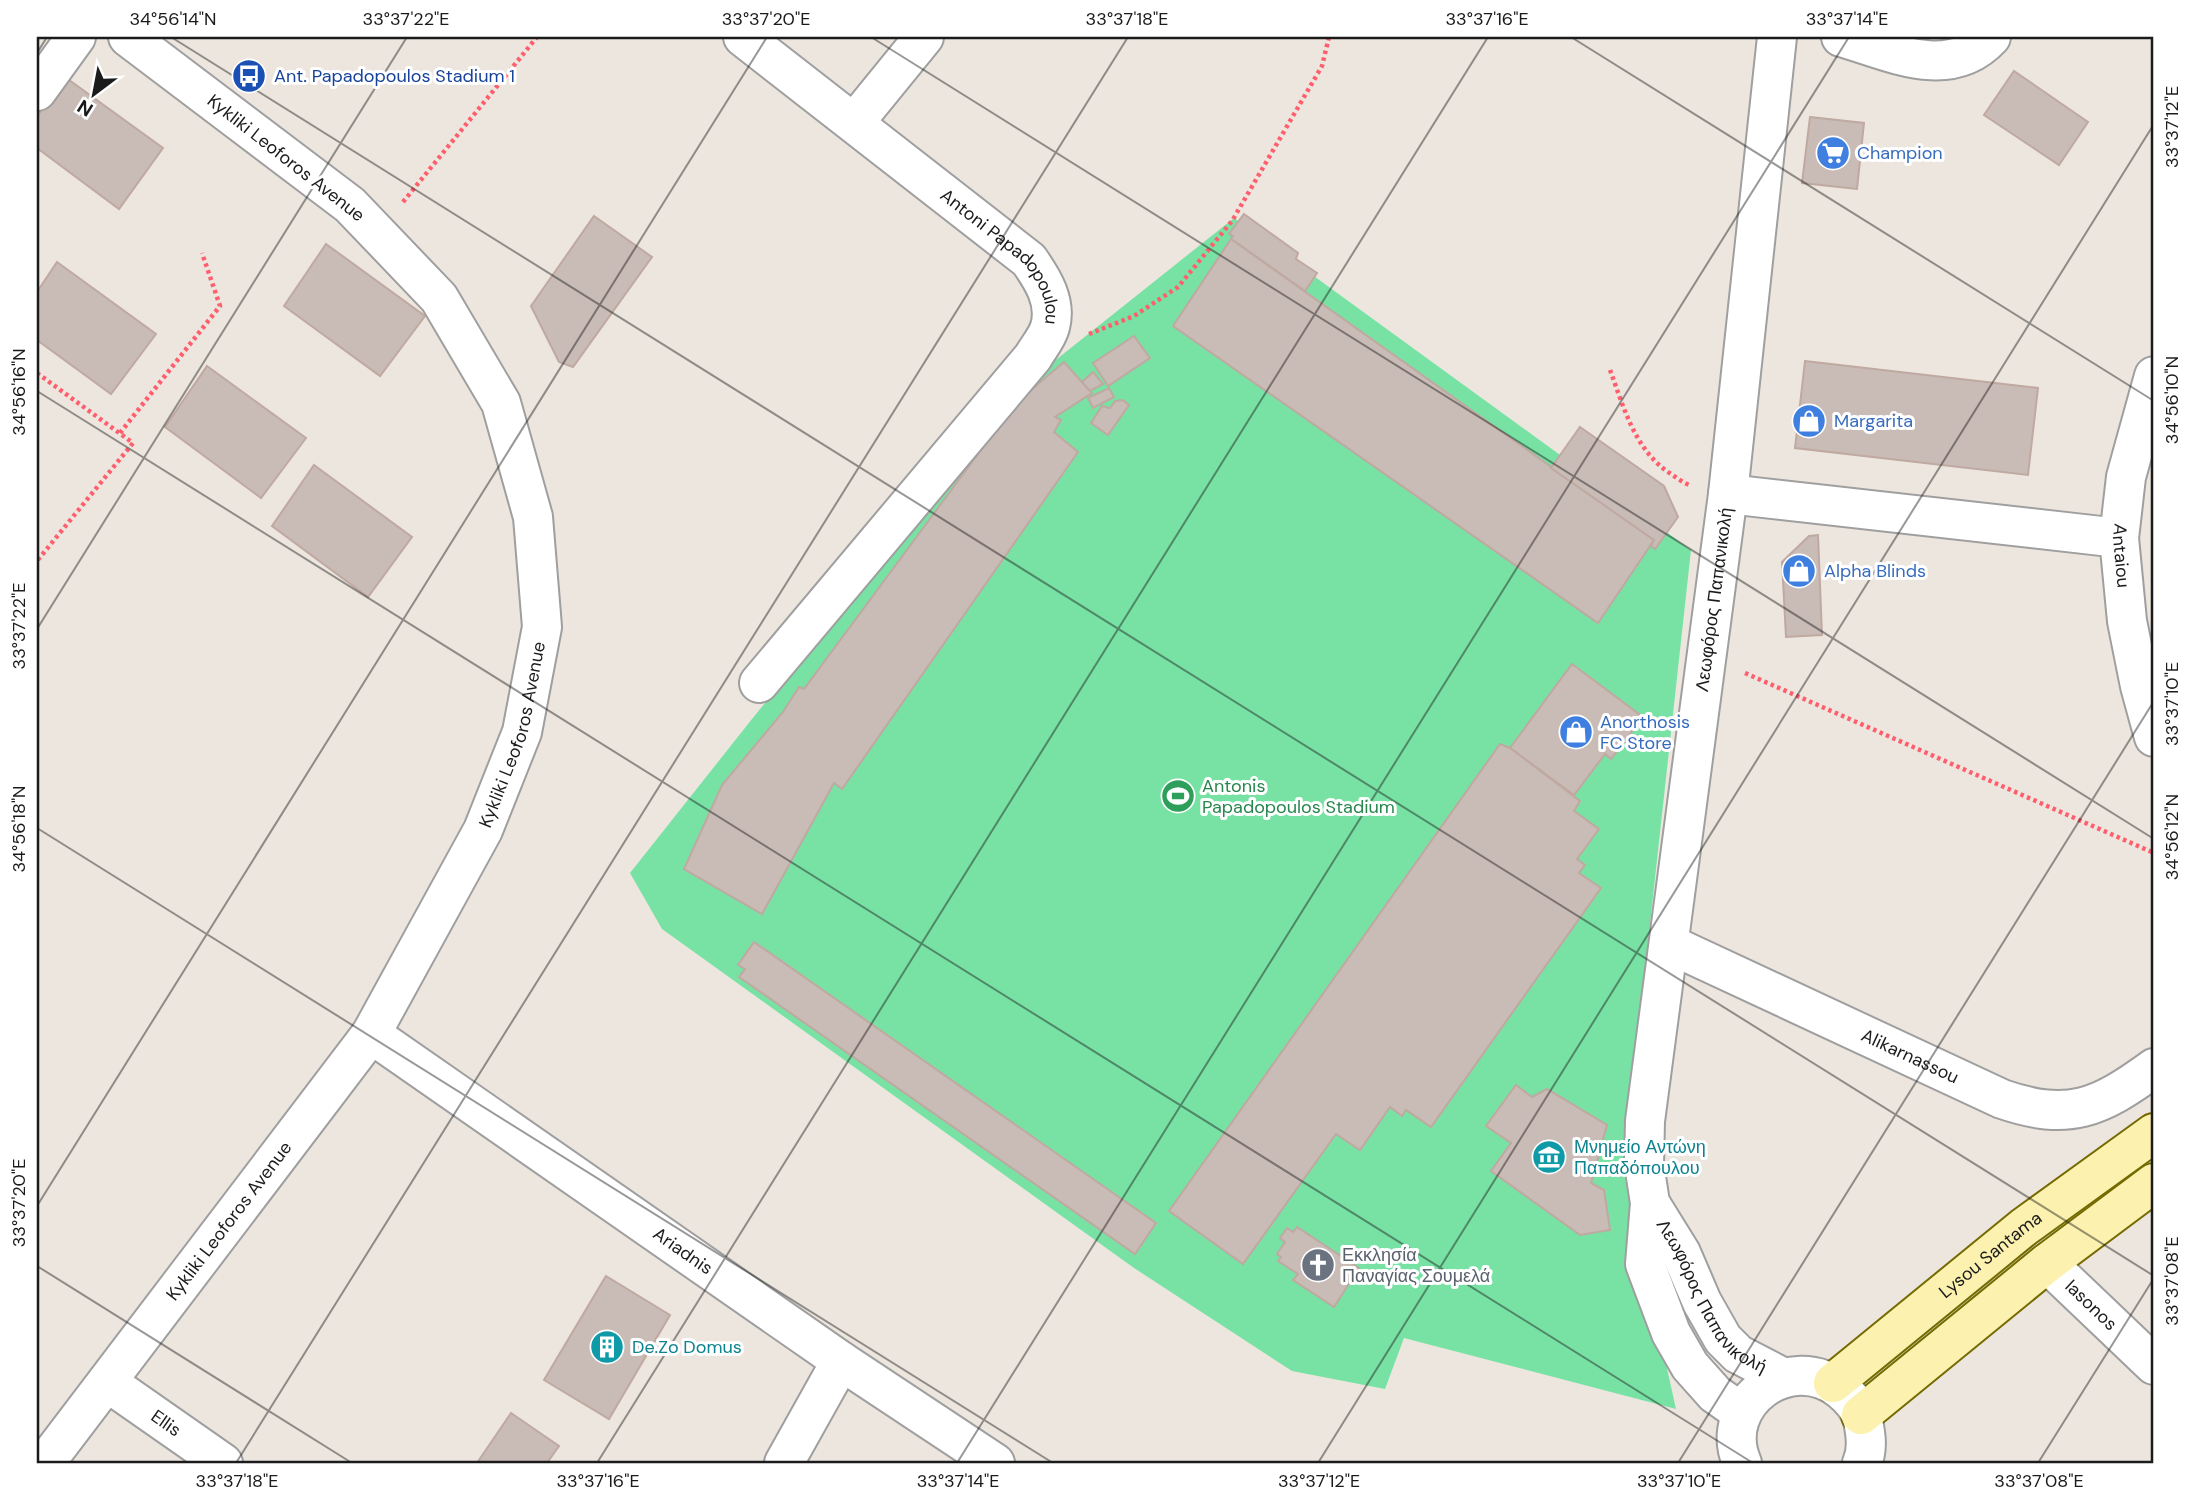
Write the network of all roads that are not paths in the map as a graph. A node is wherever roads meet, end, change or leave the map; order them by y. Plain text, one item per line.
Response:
1 (76, 37) edge
2 (128, 37) edge
3 (743, 37) edge
4 (924, 37) edge
5 (1777, 37) edge
6 (1841, 37) edge
7 (1991, 37) edge
8 (37, 91) edge
9 (854, 122) junction
10 (2154, 376) edge
11 (1728, 494) junction
12 (2119, 538) junction
13 (759, 683) dead end
14 (2154, 737) edge
15 (1669, 944) junction
16 (371, 1034) junction
17 (2154, 1069) edge
18 (2154, 1133) edge
19 (2154, 1183) edge
20 (1650, 1203) junction
21 (2047, 1263) junction
22 (2148, 1347) edge
23 (841, 1361) junction
24 (1784, 1378) junction
25 (107, 1382) junction
26 (1833, 1383) junction
27 (1742, 1413) junction
28 (1861, 1415) junction
29 (45, 1463) edge
30 (223, 1463) edge
31 (783, 1463) edge
32 (995, 1463) edge
33 (1742, 1463) edge
34 (1862, 1463) edge

1 - 8 street
2 - 16 street, Kykliki Leoforos Avenue
3 - 9 street, Antoni Papadopoulou
4 - 9 street
5 - 11 street, Λεωφόρος Παπανικολή
6 - 7 street
9 - 13 street, Antoni Papadopoulou
10 - 12 street, Antaiou
11 - 12 street
11 - 15 street, Λεωφόρος Παπανικολή
12 - 14 street, Antaiou
15 - 17 street, Alikarnassou
15 - 20 street, Λεωφόρος Παπανικολή
16 - 23 street, Ariadnis
16 - 25 street, Kykliki Leoforos Avenue
18 - 26 main road, Lysou Santama
19 - 21 main road
20 - 24 street, Λεωφόρος Παπανικολή
20 - 27 street, Λεωφόρος Παπανικολή
21 - 22 street, Iasonos
21 - 28 main road
23 - 31 street
23 - 32 street, Ariadnis
24 - 26 street
24 - 27 street
25 - 29 street, Kykliki Leoforos Avenue
25 - 30 street, Ellis
26 - 28 street
27 - 33 street
28 - 34 street

